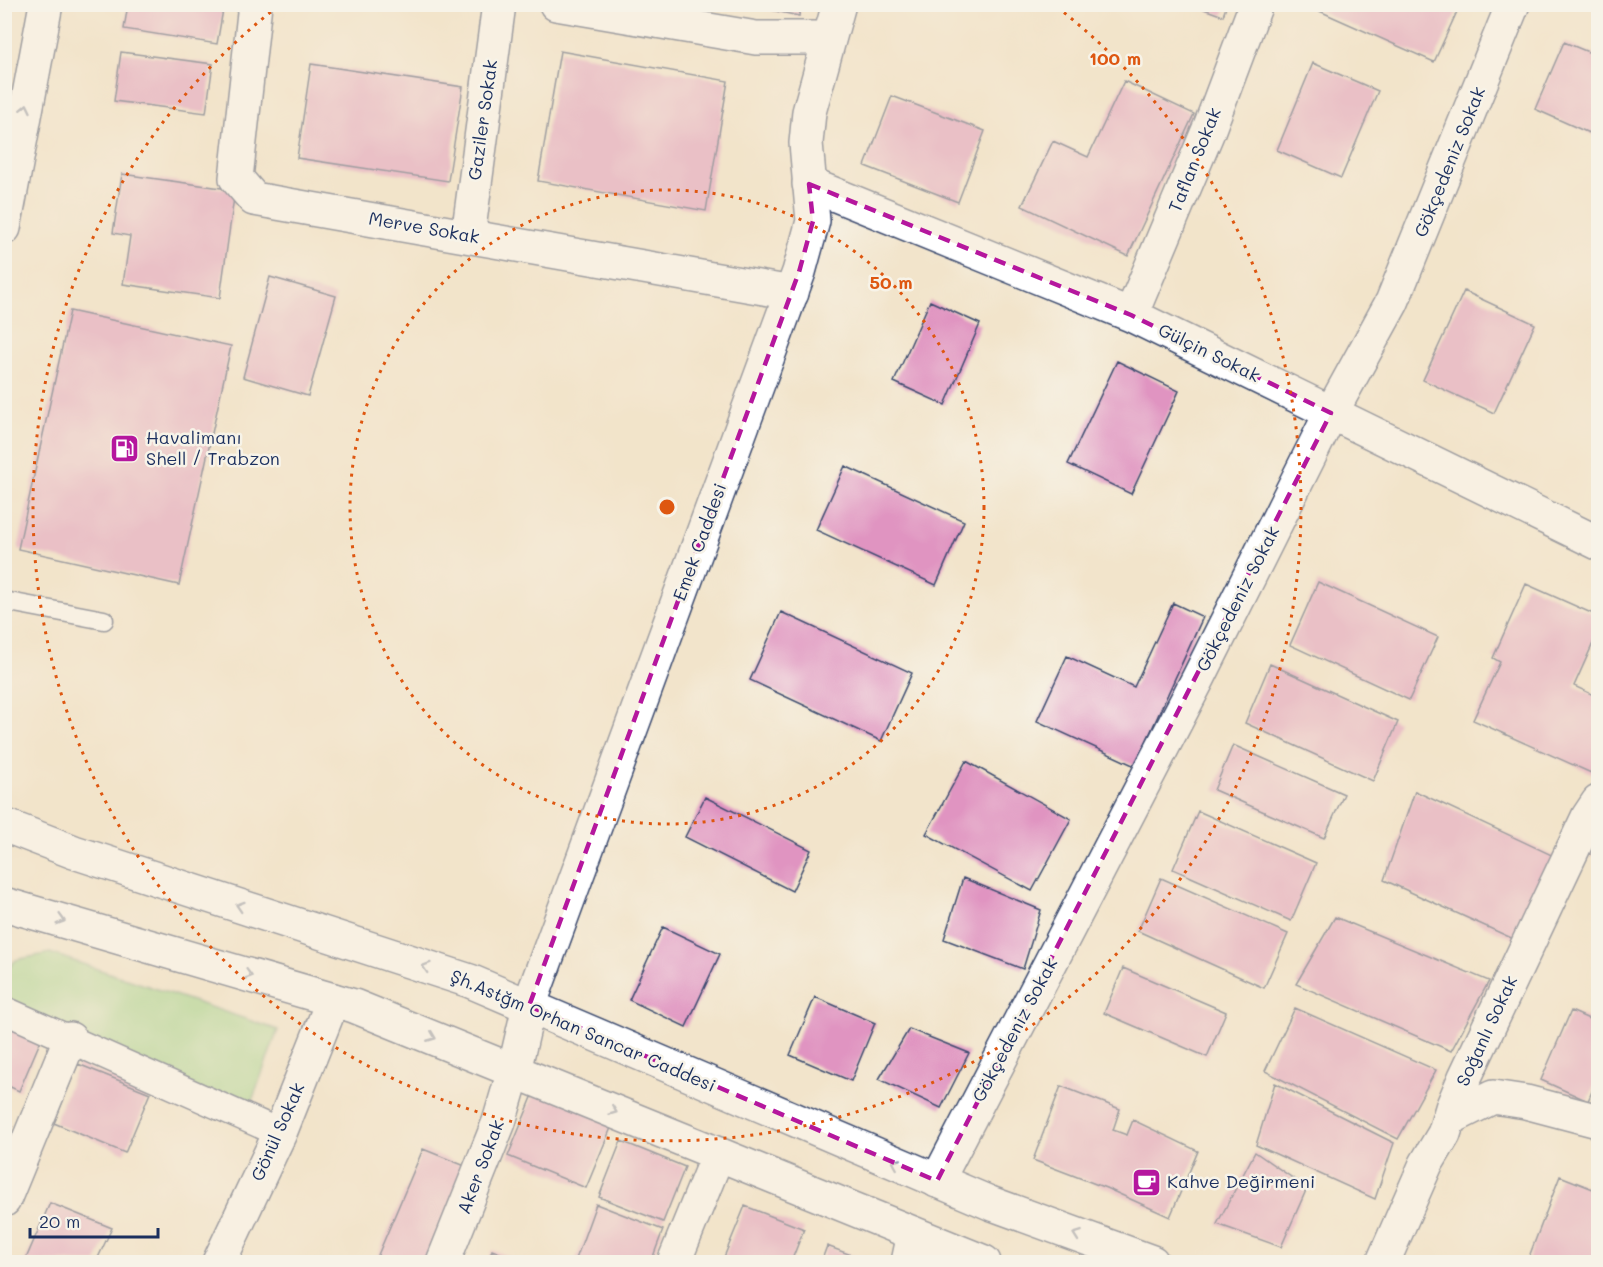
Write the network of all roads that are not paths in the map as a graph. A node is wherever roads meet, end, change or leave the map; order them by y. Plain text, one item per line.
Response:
1 (46, 4) edge
2 (255, 4) edge
3 (499, 4) edge
4 (556, 4) edge
5 (838, 4) edge
6 (1256, 4) edge
7 (1513, 4) edge
8 (829, 38) junction
9 (809, 184) junction
10 (4, 228) edge
11 (468, 236) junction
12 (792, 293) junction
13 (1131, 315) junction
14 (1331, 413) junction
15 (1599, 543) edge
16 (4, 601) edge
17 (105, 620) dead end
18 (1599, 802) edge
19 (4, 825) edge
20 (4, 904) edge
21 (333, 1000) junction
22 (529, 1006) junction
23 (4, 1010) edge
24 (70, 1039) junction
25 (514, 1071) junction
26 (1449, 1119) junction
27 (1599, 1120) edge
28 (280, 1132) junction
29 (718, 1154) junction
30 (937, 1180) junction
31 (4, 1200) edge
32 (911, 1248) edge
33 (219, 1263) edge
34 (443, 1263) edge
35 (674, 1263) edge
36 (984, 1263) edge
37 (1152, 1263) edge
38 (1383, 1263) edge

10 -> 1 main road
2 - 11 main road, Merve Sokak
3 - 11 main road, Gaziler Sokak
4 - 8 main road
5 - 8 main road, Emek Caddesi
6 - 13 main road, Taflan Sokak
7 - 14 main road, Gökçedeniz Sokak
8 - 9 main road, Emek Caddesi
9 - 12 main road, Emek Caddesi
9 - 13 main road, Gülçin Sokak
11 - 12 main road, Merve Sokak
12 - 22 main road, Emek Caddesi
13 - 14 main road, Gülçin Sokak
14 - 15 main road, Gülçin Sokak
14 - 30 main road, Gökçedeniz Sokak
16 - 17 lane
18 - 26 main road, Soğanlı Sokak
22 -> 19 main road, Şh.Astğm Orhan Sancar Caddesi
20 -> 21 main road
21 -> 25 main road
21 - 28 main road, Gönül Sokak
22 - 25 main road, Emek Caddesi
30 -> 22 main road, Şh.Astğm Orhan Sancar Caddesi
23 - 24 street
24 - 28 street
24 - 31 main road
25 -> 29 main road
25 - 34 main road, Aker Sokak
26 - 27 main road
26 - 38 main road, Soğanlı Sokak
28 - 33 main road, Gönül Sokak
29 - 32 main road
29 - 35 main road
37 -> 30 main road, Şh.Astğm Orhan Sancar Caddesi
32 - 36 main road

